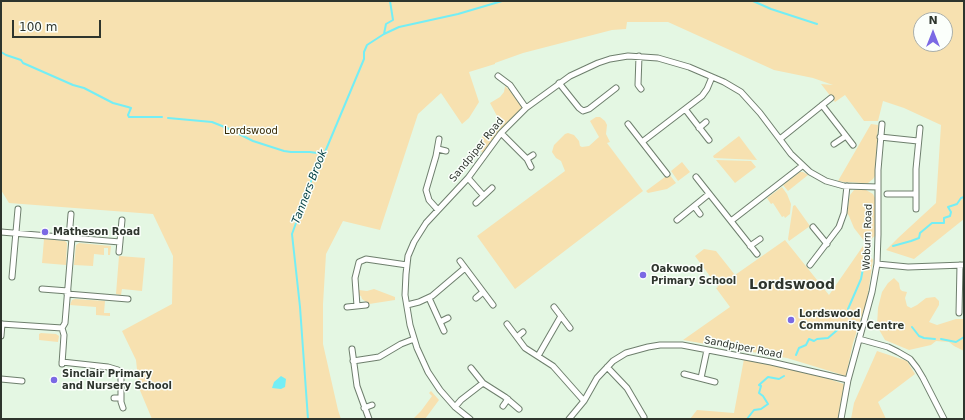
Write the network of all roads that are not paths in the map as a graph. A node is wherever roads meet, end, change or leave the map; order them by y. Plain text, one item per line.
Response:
1 (638, 56) junction
2 (498, 76) dead end
3 (712, 77) junction
4 (559, 83) junction
5 (616, 88) dead end
6 (641, 89) dead end
7 (831, 98) dead end
8 (822, 105) junction
9 (526, 108) junction
10 (685, 109) junction
11 (706, 122) dead end
12 (628, 124) dead end
13 (882, 124) dead end
14 (699, 128) junction
15 (920, 128) dead end
16 (501, 133) junction
17 (846, 136) junction
18 (880, 137) junction
19 (439, 139) dead end
20 (780, 139) junction
21 (709, 140) dead end
22 (918, 141) junction
23 (642, 142) junction
24 (834, 144) dead end
25 (853, 145) dead end
26 (438, 149) junction
27 (446, 151) dead end
28 (532, 155) dead end
29 (527, 159) junction
30 (802, 166) junction
31 (531, 167) dead end
32 (667, 174) dead end
33 (696, 177) dead end
34 (468, 178) junction
35 (847, 186) junction
36 (878, 187) junction
37 (492, 188) dead end
38 (710, 194) junction
39 (888, 194) dead end
40 (916, 194) junction
41 (483, 195) junction
42 (476, 203) dead end
43 (694, 206) junction
44 (18, 209) dead end
45 (916, 209) dead end
46 (438, 210) junction
47 (71, 214) dead end
48 (700, 214) dead end
49 (122, 220) dead end
50 (677, 220) dead end
51 (731, 221) junction
52 (813, 226) dead end
53 (1, 232) edge
54 (16, 233) junction
55 (70, 238) junction
56 (760, 239) dead end
57 (120, 242) junction
58 (827, 244) junction
59 (750, 246) junction
60 (119, 252) dead end
61 (757, 254) dead end
62 (460, 261) dead end
63 (877, 264) junction
64 (407, 265) junction
65 (810, 265) dead end
66 (962, 265) edge
67 (465, 268) junction
68 (12, 277) dead end
69 (42, 289) dead end
70 (483, 292) junction
71 (68, 293) junction
72 (429, 298) junction
73 (476, 298) dead end
74 (128, 300) dead end
75 (366, 304) dead end
76 (406, 305) junction
77 (493, 305) dead end
78 (357, 306) junction
79 (347, 307) dead end
80 (554, 307) dead end
81 (959, 313) dead end
82 (561, 316) junction
83 (448, 318) dead end
84 (440, 322) junction
85 (1, 324) edge
86 (507, 324) dead end
87 (62, 328) junction
88 (570, 328) dead end
89 (444, 331) dead end
90 (523, 332) dead end
91 (1, 336) edge
92 (517, 337) junction
93 (414, 339) junction
94 (858, 339) junction
95 (352, 349) dead end
96 (707, 350) junction
97 (538, 356) junction
98 (353, 361) junction
99 (607, 367) junction
100 (471, 368) dead end
101 (684, 374) dead end
102 (702, 378) junction
103 (1, 379) edge
104 (848, 380) junction
105 (22, 381) dead end
106 (715, 382) dead end
107 (483, 383) junction
108 (114, 398) dead end
109 (121, 398) junction
110 (508, 400) junction
111 (584, 401) junction
112 (372, 404) dead end
113 (503, 406) dead end
114 (455, 407) junction
115 (123, 408) dead end
116 (364, 408) junction
117 (519, 410) dead end
118 (644, 417) dead end
119 (369, 419) edge
120 (470, 419) edge
121 (569, 419) edge
122 (841, 419) edge
123 (944, 419) edge

1 - 3 street, Sandpiper Road
1 - 4 street, Sandpiper Road
1 - 6 street
2 - 9 street
3 - 10 street
3 - 20 street, Sandpiper Road
4 - 5 street
4 - 9 street, Sandpiper Road
7 - 8 street
8 - 17 street
8 - 20 street
9 - 16 street, Sandpiper Road
10 - 14 street
10 - 23 street
11 - 14 street
12 - 23 street
13 - 18 street, Woburn Road
14 - 21 street
15 - 22 street
16 - 29 street
16 - 34 street, Sandpiper Road
17 - 24 street
17 - 25 street
18 - 22 street
18 - 36 street, Woburn Road
19 - 26 street
20 - 30 street, Sandpiper Road
22 - 40 street
23 - 32 street
26 - 27 street
26 - 46 street
28 - 29 street
29 - 31 street
30 - 35 street, Sandpiper Road
30 - 51 street
33 - 38 street
34 - 41 street
34 - 46 street, Sandpiper Road
35 - 36 street, Sandpiper Road
35 - 58 street
36 - 63 street, Woburn Road
37 - 41 street
38 - 43 street
38 - 51 street
39 - 40 street
40 - 45 street
41 - 42 street
43 - 48 street
43 - 50 street
44 - 54 street
46 - 64 street, Sandpiper Road
47 - 55 street
49 - 57 street
51 - 59 street
52 - 58 street
53 - 54 street
54 - 55 street
54 - 68 street
55 - 57 street
55 - 71 street
56 - 59 street
57 - 60 street
58 - 65 street
59 - 61 street
62 - 67 street
63 - 66 street
63 - 94 street, Woburn Road
64 - 76 street, Sandpiper Road
64 - 78 street
66 - 81 street
67 - 70 street
67 - 72 street
69 - 71 street
70 - 73 street
70 - 77 street
71 - 74 street
71 - 87 street
72 - 76 street
72 - 84 street
75 - 78 street
76 - 93 street, Sandpiper Road
78 - 79 street
80 - 82 street
82 - 88 street
82 - 97 street
83 - 84 street
84 - 89 street
85 - 87 street
85 - 91 street
86 - 92 street
87 - 109 street
90 - 92 street
92 - 97 street
93 - 98 street
93 - 114 street, Sandpiper Road
94 - 104 street, Woburn Road
94 - 123 street
95 - 98 street
96 - 99 street, Sandpiper Road
96 - 102 street
96 - 104 street, Sandpiper Road
97 - 111 street
98 - 116 street
99 - 111 street, Sandpiper Road
99 - 118 street
100 - 107 street
101 - 102 street
102 - 106 street
103 - 105 street
104 - 122 street, Woburn Road
107 - 110 street
107 - 114 street
108 - 109 street
109 - 115 street
110 - 113 street
110 - 117 street
111 - 121 street, Sandpiper Road
112 - 116 street
114 - 120 street, Sandpiper Road
116 - 119 street

